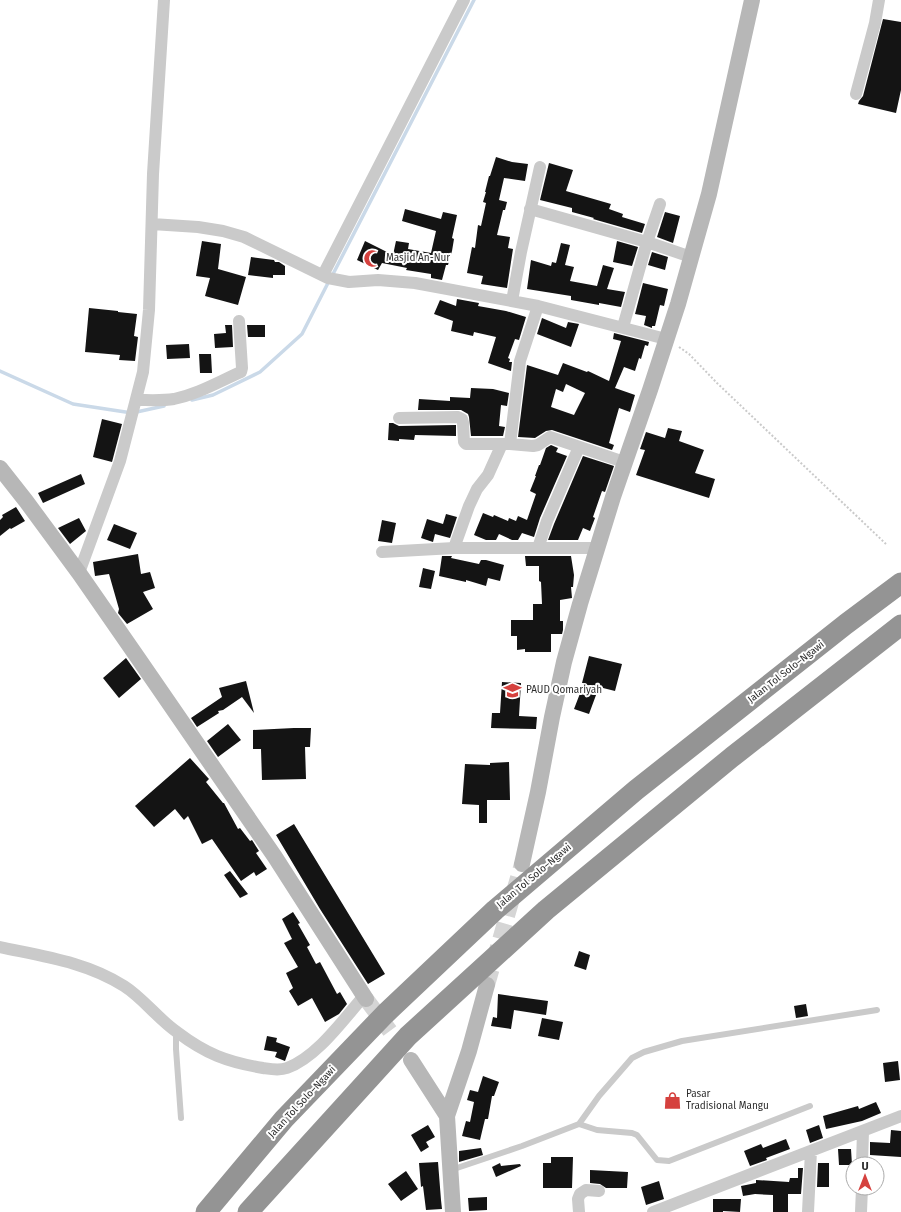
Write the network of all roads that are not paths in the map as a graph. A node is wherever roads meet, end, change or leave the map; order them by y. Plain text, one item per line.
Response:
1 (164, 0) edge
2 (464, 0) edge
3 (752, 0) edge
4 (879, 0) edge
5 (856, 94) dead end
6 (540, 167) dead end
7 (660, 204) dead end
8 (530, 209) junction
9 (152, 224) junction
10 (647, 242) junction
11 (691, 257) junction
12 (326, 276) junction
13 (512, 301) junction
14 (538, 306) junction
15 (239, 321) dead end
16 (623, 327) junction
17 (666, 339) junction
18 (136, 401) junction
19 (399, 418) dead end
20 (506, 444) junction
21 (579, 447) junction
22 (624, 462) junction
23 (0, 468) edge
24 (454, 548) junction
25 (538, 548) junction
26 (598, 548) junction
27 (382, 552) dead end
28 (79, 573) junction
29 (901, 576) edge
30 (901, 583) edge
31 (846, 624) junction
32 (901, 625) edge
33 (522, 864) tunnel mouth
34 (0, 947) edge
35 (487, 985) tunnel mouth
36 (365, 997) joint
37 (877, 1010) dead end
38 (176, 1032) junction
39 (411, 1060) tunnel mouth
40 (810, 1106) dead end
41 (447, 1116) junction
42 (901, 1116) edge
43 (181, 1118) dead end
44 (579, 1124) junction
45 (863, 1131) junction
46 (811, 1151) junction
47 (862, 1156) edge
48 (451, 1170) junction
49 (599, 1191) dead end
50 (862, 1196) edge
51 (206, 1212) edge
52 (248, 1212) edge
53 (453, 1212) edge
54 (579, 1212) edge
55 (653, 1212) edge
56 (808, 1212) edge
57 (861, 1212) edge

1 - 9 street
2 - 12 street
3 - 11 main road
4 - 5 street
6 - 8 street
7 - 10 street
8 - 10 street
8 - 13 street
9 - 12 street
9 - 18 street
10 - 11 street
10 - 16 street
11 - 17 main road
12 - 13 street
13 - 14 street
14 - 16 street
14 - 20 street
15 - 18 street
16 - 17 street
17 - 22 main road
18 - 28 street
19 - 20 street
20 - 21 street
20 - 24 street
21 - 22 street
21 - 25 street
22 - 26 main road
23 - 28 main road
24 - 25 street
24 - 27 street
25 - 26 street
26 - 33 main road
28 - 36 main road
29 - 31 highway
30 - 31 highway, Jalan Tol Solo–Ngawi
31 - 51 highway, Jalan Tol Solo–Ngawi
32 - 52 highway
34 - 38 street
35 - 41 main road
36 - 38 street
37 - 44 lane
38 - 43 lane
39 - 41 main road
40 - 44 lane
41 - 48 main road
42 - 45 street
44 - 48 lane
45 - 46 street
45 - 47 street
46 - 55 street
46 - 56 street
48 - 53 main road
49 - 54 street
50 - 57 street

